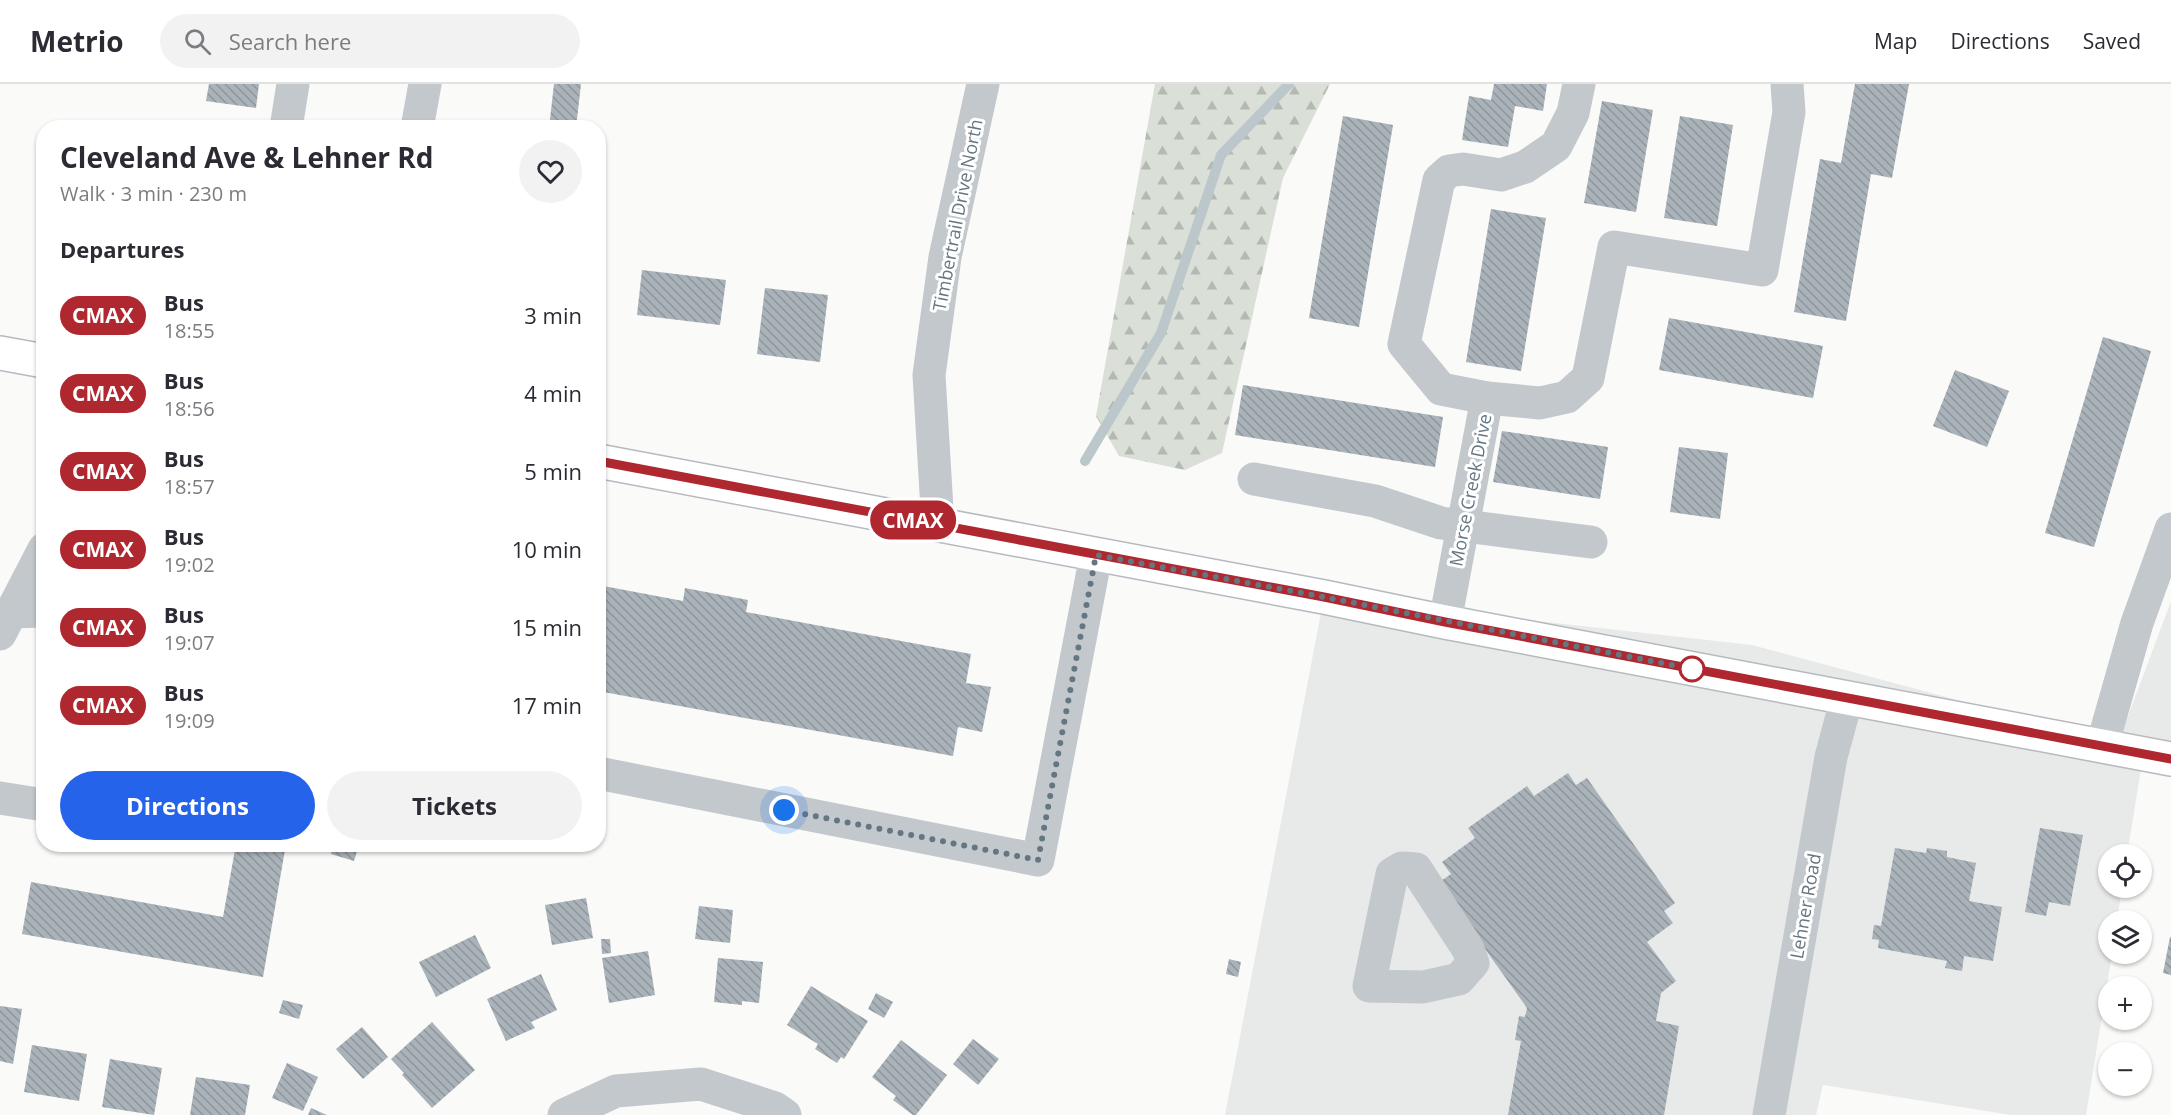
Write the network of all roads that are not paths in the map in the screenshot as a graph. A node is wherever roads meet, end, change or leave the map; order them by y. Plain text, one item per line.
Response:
1 (293, 84) edge
2 (425, 84) edge
3 (983, 84) edge
4 (1579, 84) edge
5 (1787, 84) edge
6 (287, 120) edge
7 (418, 120) edge
8 (0, 353) edge
9 (36, 360) edge
10 (1487, 398) junction
11 (606, 463) edge
12 (1254, 479) dead end
13 (938, 526) junction
14 (1463, 526) junction
15 (2171, 529) edge
16 (1591, 542) dead end
17 (1096, 555) junction
18 (36, 564) edge
19 (36, 613) edge
20 (1445, 622) junction
21 (5, 623) edge
22 (1847, 698) junction
23 (2102, 746) junction
24 (2171, 759) edge
25 (606, 775) edge
26 (0, 798) edge
27 (36, 804) edge
28 (564, 1115) edge
29 (785, 1115) edge
30 (1769, 1115) edge

1 - 6 street
2 - 7 street
3 - 13 street, Timbertrail Drive North
4 - 10 street
5 - 10 street, Morse Creek Drive
8 - 9 main road
10 - 14 street, Morse Creek Drive
11 - 13 main road
12 - 14 street
13 - 17 main road
14 - 16 street
14 - 20 street, Morse Creek Drive
15 - 23 street
17 - 20 main road
17 - 25 street
18 - 21 street
19 - 21 street
20 - 22 main road
22 - 23 main road
22 - 30 street, Lehner Road
23 - 24 main road
26 - 27 street
28 - 29 street

